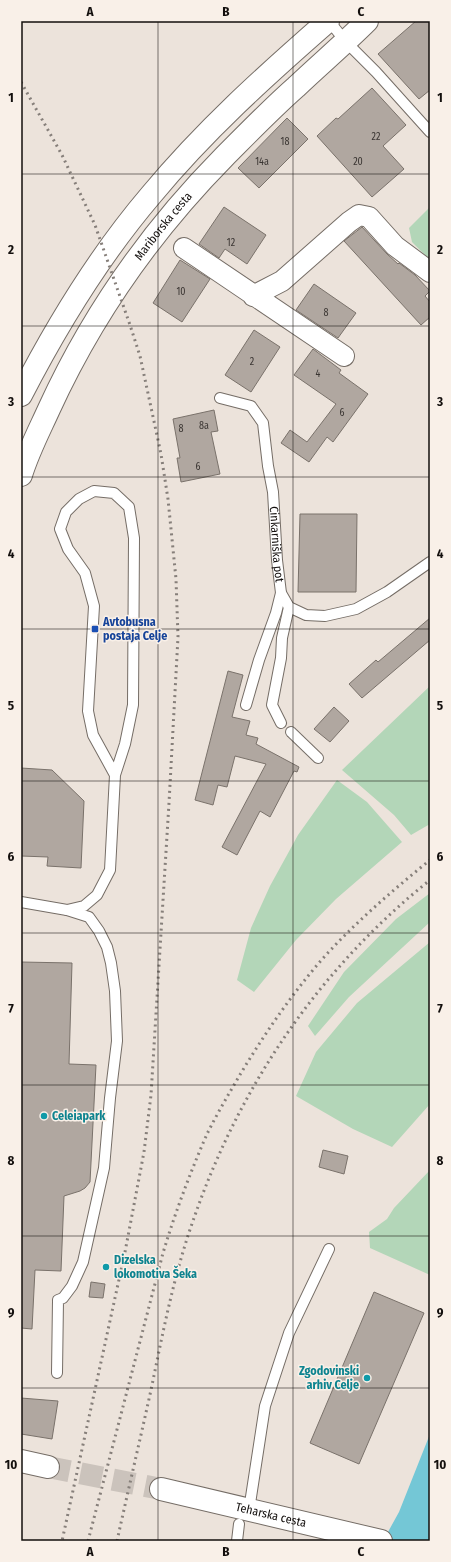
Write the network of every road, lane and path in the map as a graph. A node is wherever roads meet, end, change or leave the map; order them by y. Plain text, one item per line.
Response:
1 (328, 21) edge
2 (367, 21) edge
3 (346, 42) junction
4 (430, 132) edge
5 (184, 248) dead end
6 (430, 272) edge
7 (253, 296) junction
8 (344, 356) dead end
9 (21, 396) edge
10 (220, 398) dead end
11 (21, 475) edge
12 (430, 562) edge
13 (281, 593) junction
14 (289, 607) junction
15 (246, 705) dead end
16 (281, 723) dead end
17 (291, 732) dead end
18 (318, 758) dead end
19 (115, 775) junction
20 (21, 902) edge
21 (68, 910) junction
22 (330, 1249) dead end
23 (57, 1373) dead end
24 (21, 1462) edge
25 (48, 1467) tunnel mouth
26 (161, 1489) tunnel mouth
27 (244, 1517) junction
28 (237, 1541) edge
29 (381, 1541) edge

1 - 3 lane
1 - 9 main road
2 - 3 main road, Mariborska cesta
3 - 4 lane
3 - 11 main road, Mariborska cesta
5 - 7 street
6 - 7 street
7 - 8 street
10 - 13 lane, Cinkarniška pot
12 - 14 lane
13 - 14 lane, Cinkarniška pot
13 - 15 lane
14 - 16 lane
17 - 18 lane
19 - 19 lane
19 - 21 lane
20 - 21 lane
21 - 23 lane
22 - 27 lane
24 - 25 main road
26 - 27 main road, Teharska cesta
27 - 28 lane
27 - 29 main road, Teharska cesta

